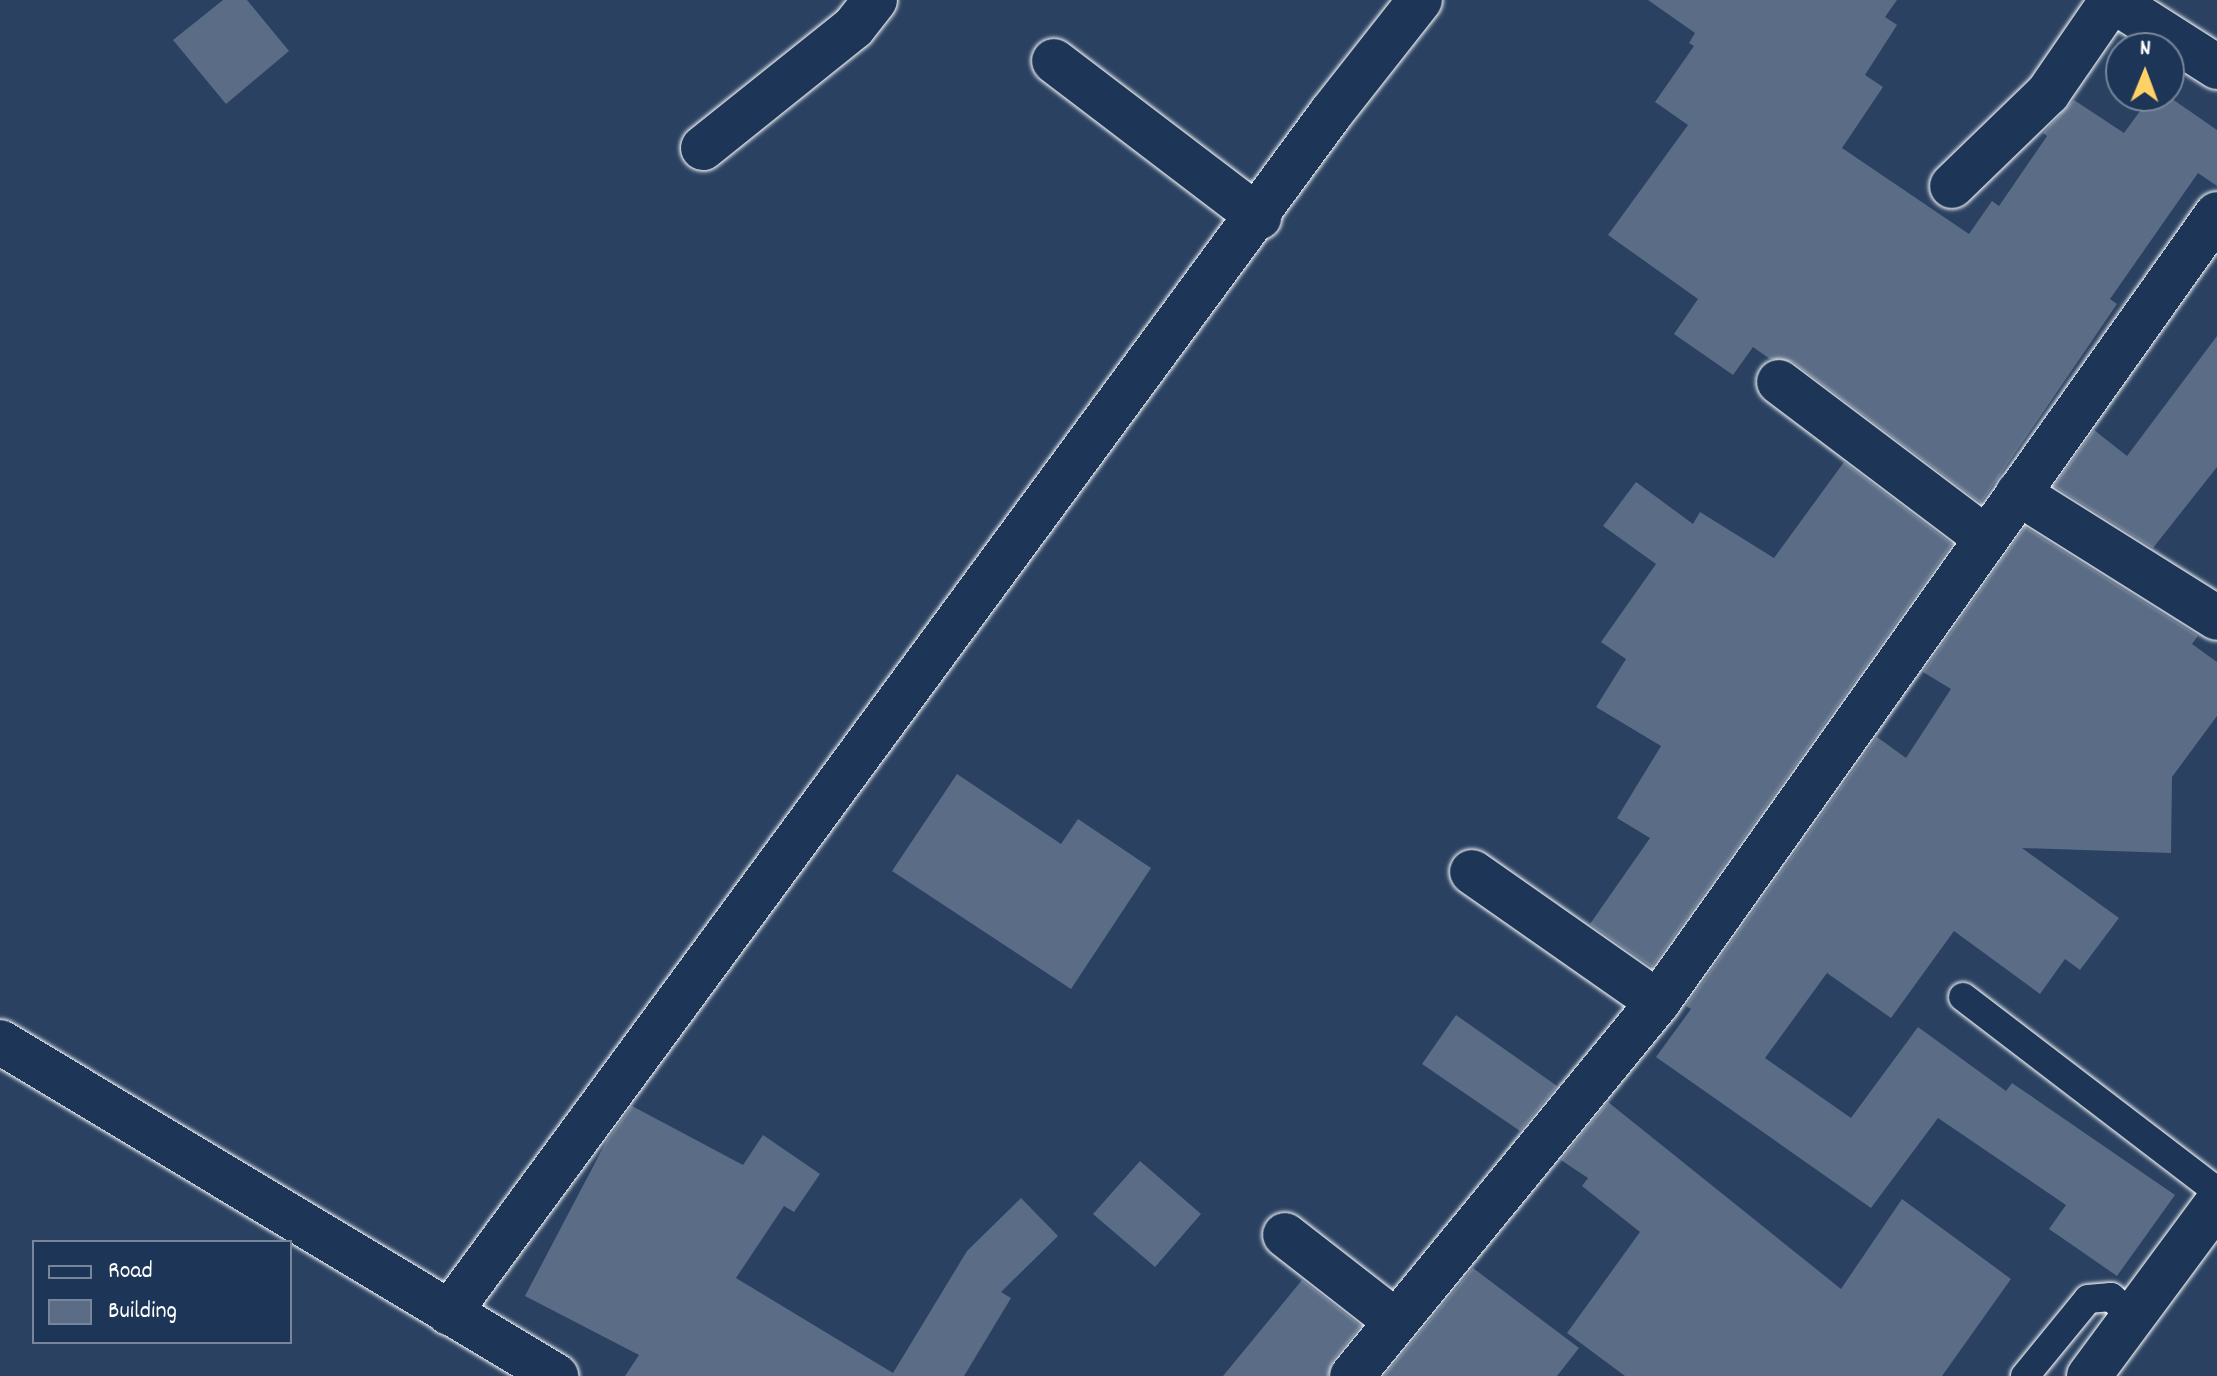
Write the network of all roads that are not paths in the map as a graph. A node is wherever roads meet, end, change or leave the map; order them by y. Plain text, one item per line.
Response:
1 (875, 0) edge
2 (1420, 0) edge
3 (2112, 0) edge
4 (1054, 61) dead end
5 (2217, 67) edge
6 (703, 148) dead end
7 (1952, 186) dead end
8 (2217, 214) edge
9 (1259, 217) junction
10 (1779, 382) dead end
11 (2018, 493) junction
12 (1986, 538) junction
13 (2217, 618) edge
14 (1472, 872) dead end
15 (1963, 997) dead end
16 (1658, 1002) junction
17 (0, 1042) edge
18 (2217, 1191) edge
19 (2217, 1203) edge
20 (1285, 1235) dead end
21 (449, 1313) junction
22 (2133, 1317) junction
23 (1394, 1320) junction
24 (556, 1376) edge
25 (1352, 1376) edge
26 (2025, 1376) edge
27 (2089, 1376) edge

1 - 6 street
2 - 9 street
3 - 5 street
3 - 7 street
4 - 9 street
8 - 11 street
9 - 21 street
10 - 12 street
11 - 12 street
11 - 13 street
12 - 16 street
14 - 16 street
15 - 18 lane
16 - 23 street
17 - 21 street
19 - 22 street
20 - 23 street
21 - 24 street
22 - 26 lane
22 - 27 street
23 - 25 street

